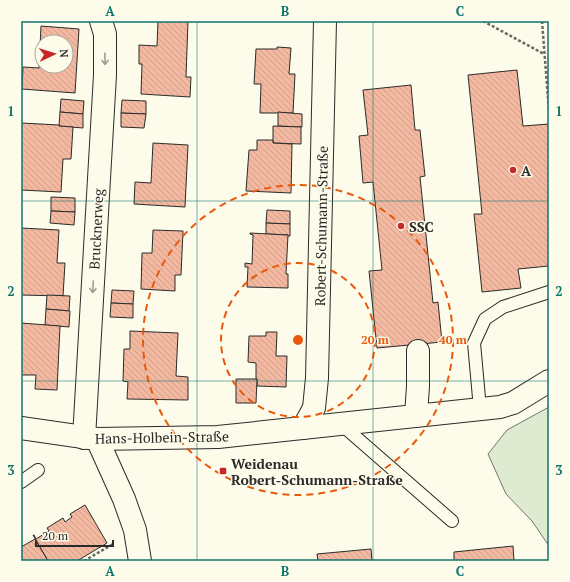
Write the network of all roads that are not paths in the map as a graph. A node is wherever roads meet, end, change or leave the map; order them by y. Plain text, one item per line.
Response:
1 (101, 21) edge
2 (325, 21) edge
3 (549, 292) edge
4 (418, 351) dead end
5 (549, 381) edge
6 (480, 409) junction
7 (416, 416) junction
8 (342, 425) junction
9 (21, 428) edge
10 (302, 428) junction
11 (91, 438) junction
12 (38, 470) dead end
13 (21, 482) edge
14 (452, 521) dead end
15 (140, 561) edge

1 -> 11 street, Brucknerweg
2 - 10 street, Robert-Schumann-Straße
3 - 6 lane
4 - 7 street
5 - 6 street, Hans-Holbein-Straße
6 - 7 street, Hans-Holbein-Straße
7 - 8 street, Hans-Holbein-Straße
8 - 10 street, Hans-Holbein-Straße
8 - 14 lane
9 - 11 street, Hans-Holbein-Straße
10 - 11 street, Hans-Holbein-Straße
11 - 15 street
12 - 13 lane

